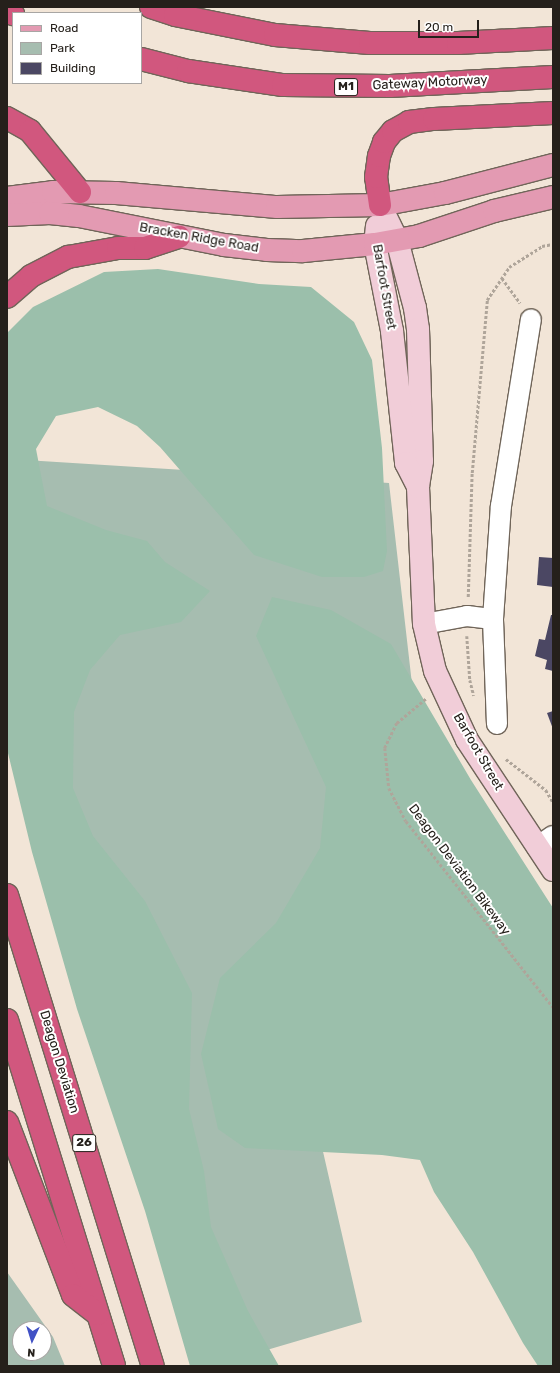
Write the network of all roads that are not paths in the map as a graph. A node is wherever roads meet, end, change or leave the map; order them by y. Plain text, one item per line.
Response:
1 (151, 7) edge
2 (553, 38) edge
3 (142, 59) edge
4 (553, 77) edge
5 (553, 113) edge
6 (7, 118) edge
7 (553, 165) edge
8 (80, 192) junction
9 (553, 197) edge
10 (7, 198) edge
11 (380, 205) junction
12 (7, 215) edge
13 (179, 237) junction
14 (397, 240) junction
15 (374, 244) junction
16 (7, 297) edge
17 (531, 319) road end
18 (418, 487) junction
19 (493, 619) junction
20 (424, 624) junction
21 (497, 724) dead end
22 (545, 841) edge
23 (553, 870) edge
24 (7, 895) edge
25 (7, 1020) edge
26 (7, 1122) edge
27 (97, 1314) junction
28 (114, 1366) edge
29 (153, 1366) edge

1 - 2 highway
3 - 4 highway, Gateway Motorway / M1
5 - 11 highway
6 - 8 highway
7 - 11 main road
8 - 10 main road
8 - 11 main road
9 - 14 main road, Bracken Ridge Road
11 - 14 street, Barfoot Street
11 - 15 street, Barfoot Street
12 - 13 main road, Bracken Ridge Road
13 - 15 main road, Bracken Ridge Road
13 - 16 highway
14 - 15 main road, Bracken Ridge Road
14 - 18 street, Barfoot Street
15 - 18 street, Barfoot Street
17 - 19 street
18 - 20 street, Barfoot Street
19 - 20 street
19 - 21 street
20 - 22 street, Barfoot Street
22 - 23 street, Barfoot Street
24 - 29 highway, Deagon Deviation / 26
25 - 27 highway
26 - 27 highway
27 - 28 highway

